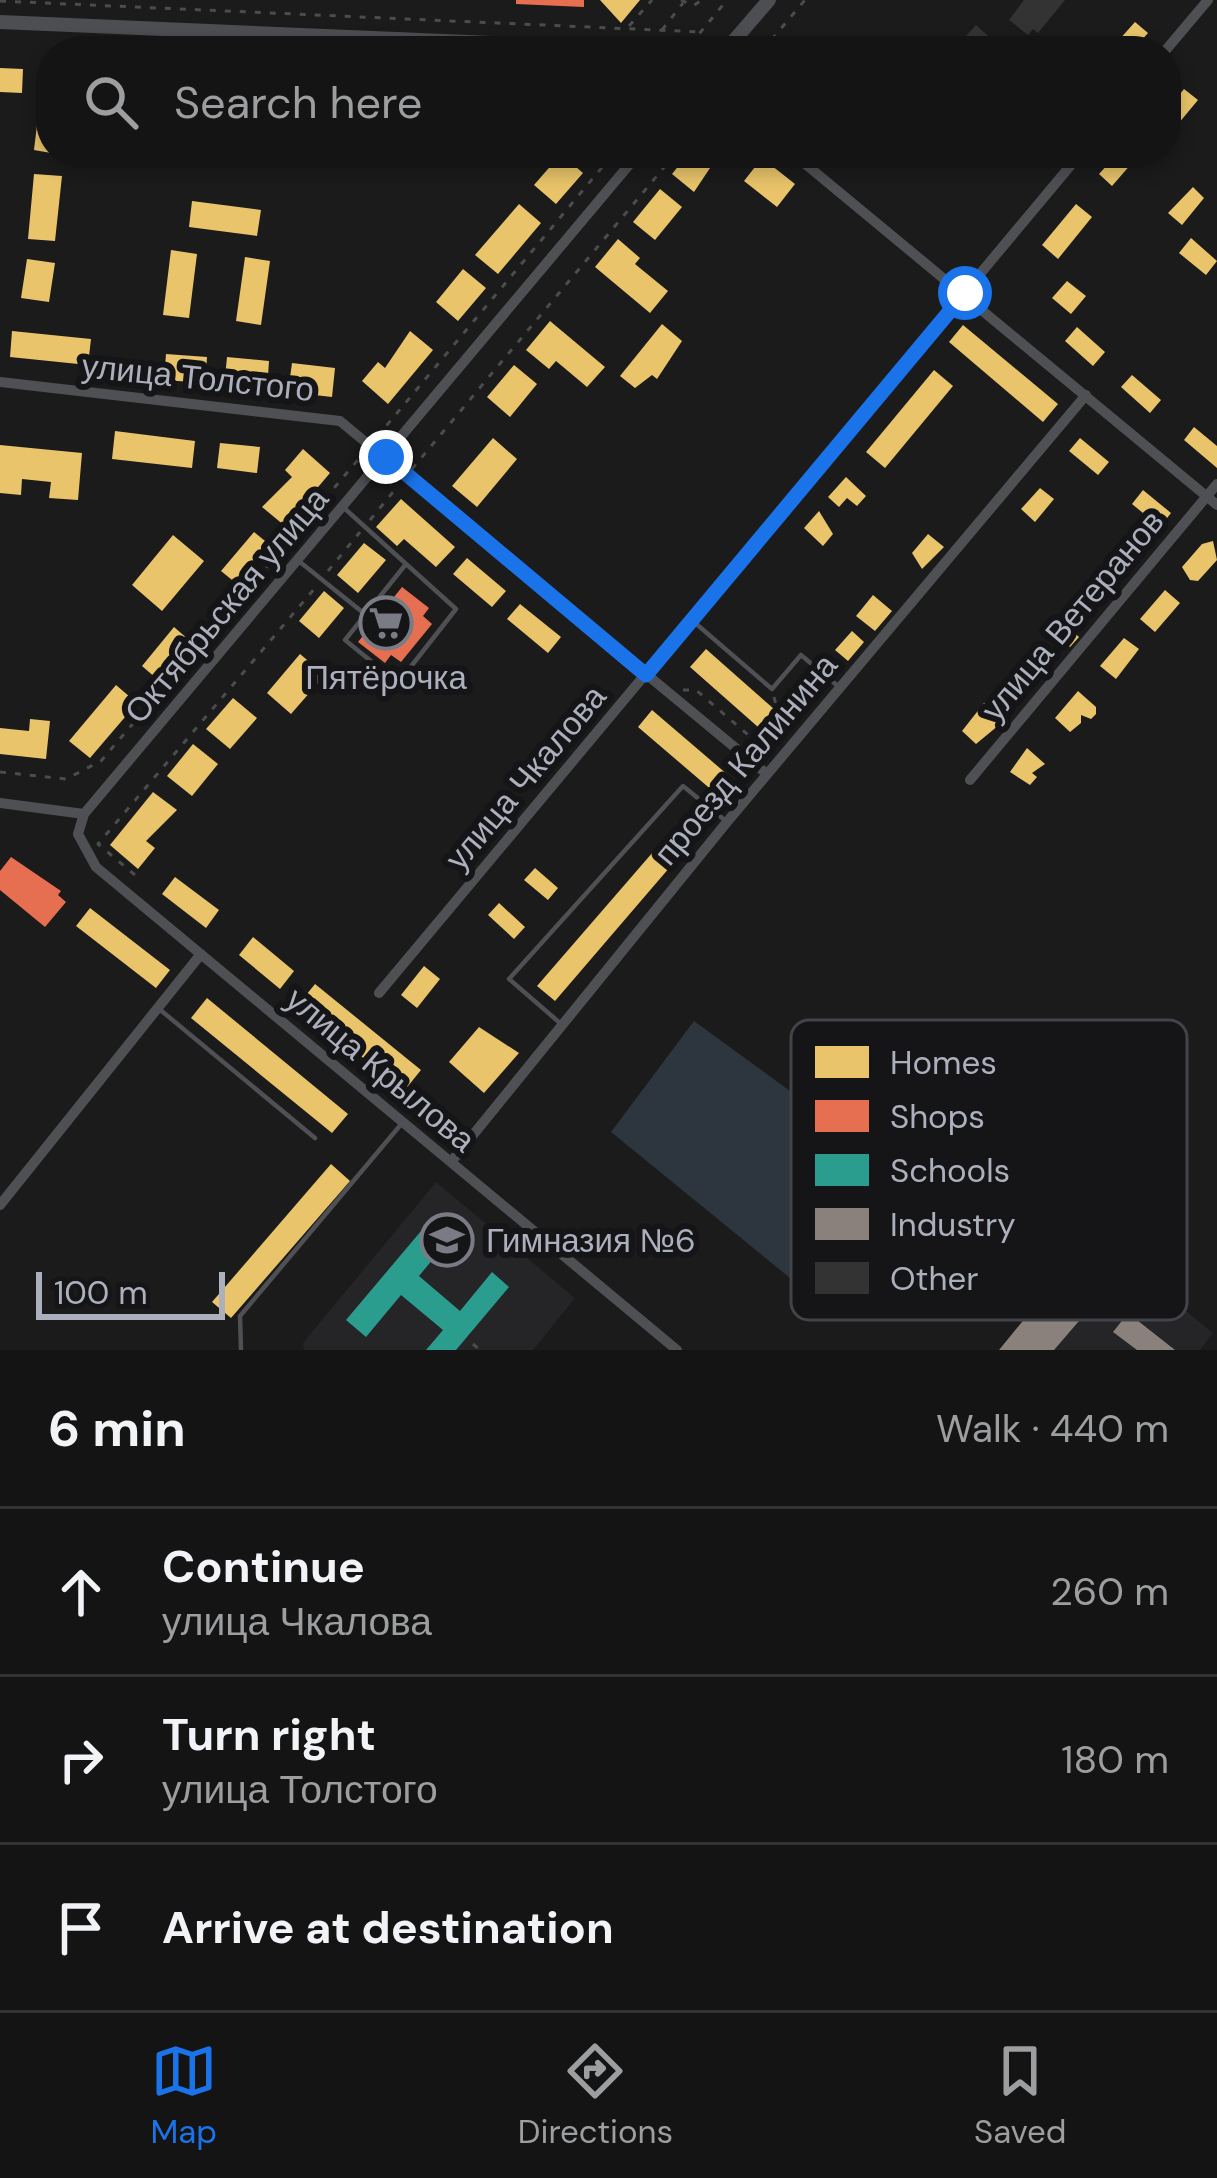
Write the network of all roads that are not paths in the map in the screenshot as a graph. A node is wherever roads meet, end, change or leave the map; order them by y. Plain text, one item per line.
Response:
1 (769, 0) edge
2 (1208, 0) edge
3 (0, 22) edge
4 (329, 36) edge
5 (738, 36) edge
6 (1178, 36) edge
7 (627, 168) edge
8 (811, 168) edge
9 (1069, 168) edge
10 (965, 293) junction
11 (0, 382) edge
12 (1087, 395) junction
13 (386, 457) junction
14 (1217, 484) edge
15 (1206, 496) junction
16 (1217, 505) edge
17 (343, 507) junction
18 (298, 561) junction
19 (406, 564) junction
20 (366, 615) junction
21 (691, 620) junction
22 (646, 675) junction
23 (835, 683) junction
24 (767, 774) junction
25 (970, 780) dead end
26 (0, 803) edge
27 (84, 814) junction
28 (727, 822) junction
29 (201, 954) junction
30 (379, 993) dead end
31 (158, 1008) junction
32 (562, 1024) junction
33 (403, 1122) junction
34 (315, 1138) dead end
35 (451, 1162) junction
36 (0, 1205) edge
37 (241, 1350) edge
38 (677, 1350) edge

1 - 5 main road
2 - 6 street
3 - 4 main road
7 - 13 street, Октябрьская улица
8 - 10 street
9 - 10 street, улица Чкалова
10 - 12 street
10 - 21 street, улица Чкалова
11 - 13 street, улица Толстого
12 - 15 street
12 - 23 street, проезд Калинина
13 - 17 street, Октябрьская улица
13 - 22 street, улица Толстого
14 - 15 street, улица Ветеранов
15 - 16 street
15 - 25 street, улица Ветеранов
17 - 18 street, Октябрьская улица
17 - 19 lane
18 - 20 lane
18 - 27 street, Октябрьская улица
19 - 20 lane
19 - 20 lane
21 - 22 street, улица Чкалова
21 - 23 lane
22 - 24 street, улица Толстого
22 - 30 street, улица Чкалова
23 - 24 street, проезд Калинина
24 - 28 street, проезд Калинина
26 - 27 street
27 - 29 street, улица Крылова
28 - 32 street, проезд Калинина
28 - 32 lane
29 - 31 street
29 - 33 street, улица Крылова
31 - 34 lane
31 - 36 street
32 - 35 street, проезд Калинина
33 - 35 street, улица Крылова
33 - 37 lane
35 - 38 street, улица Крылова

